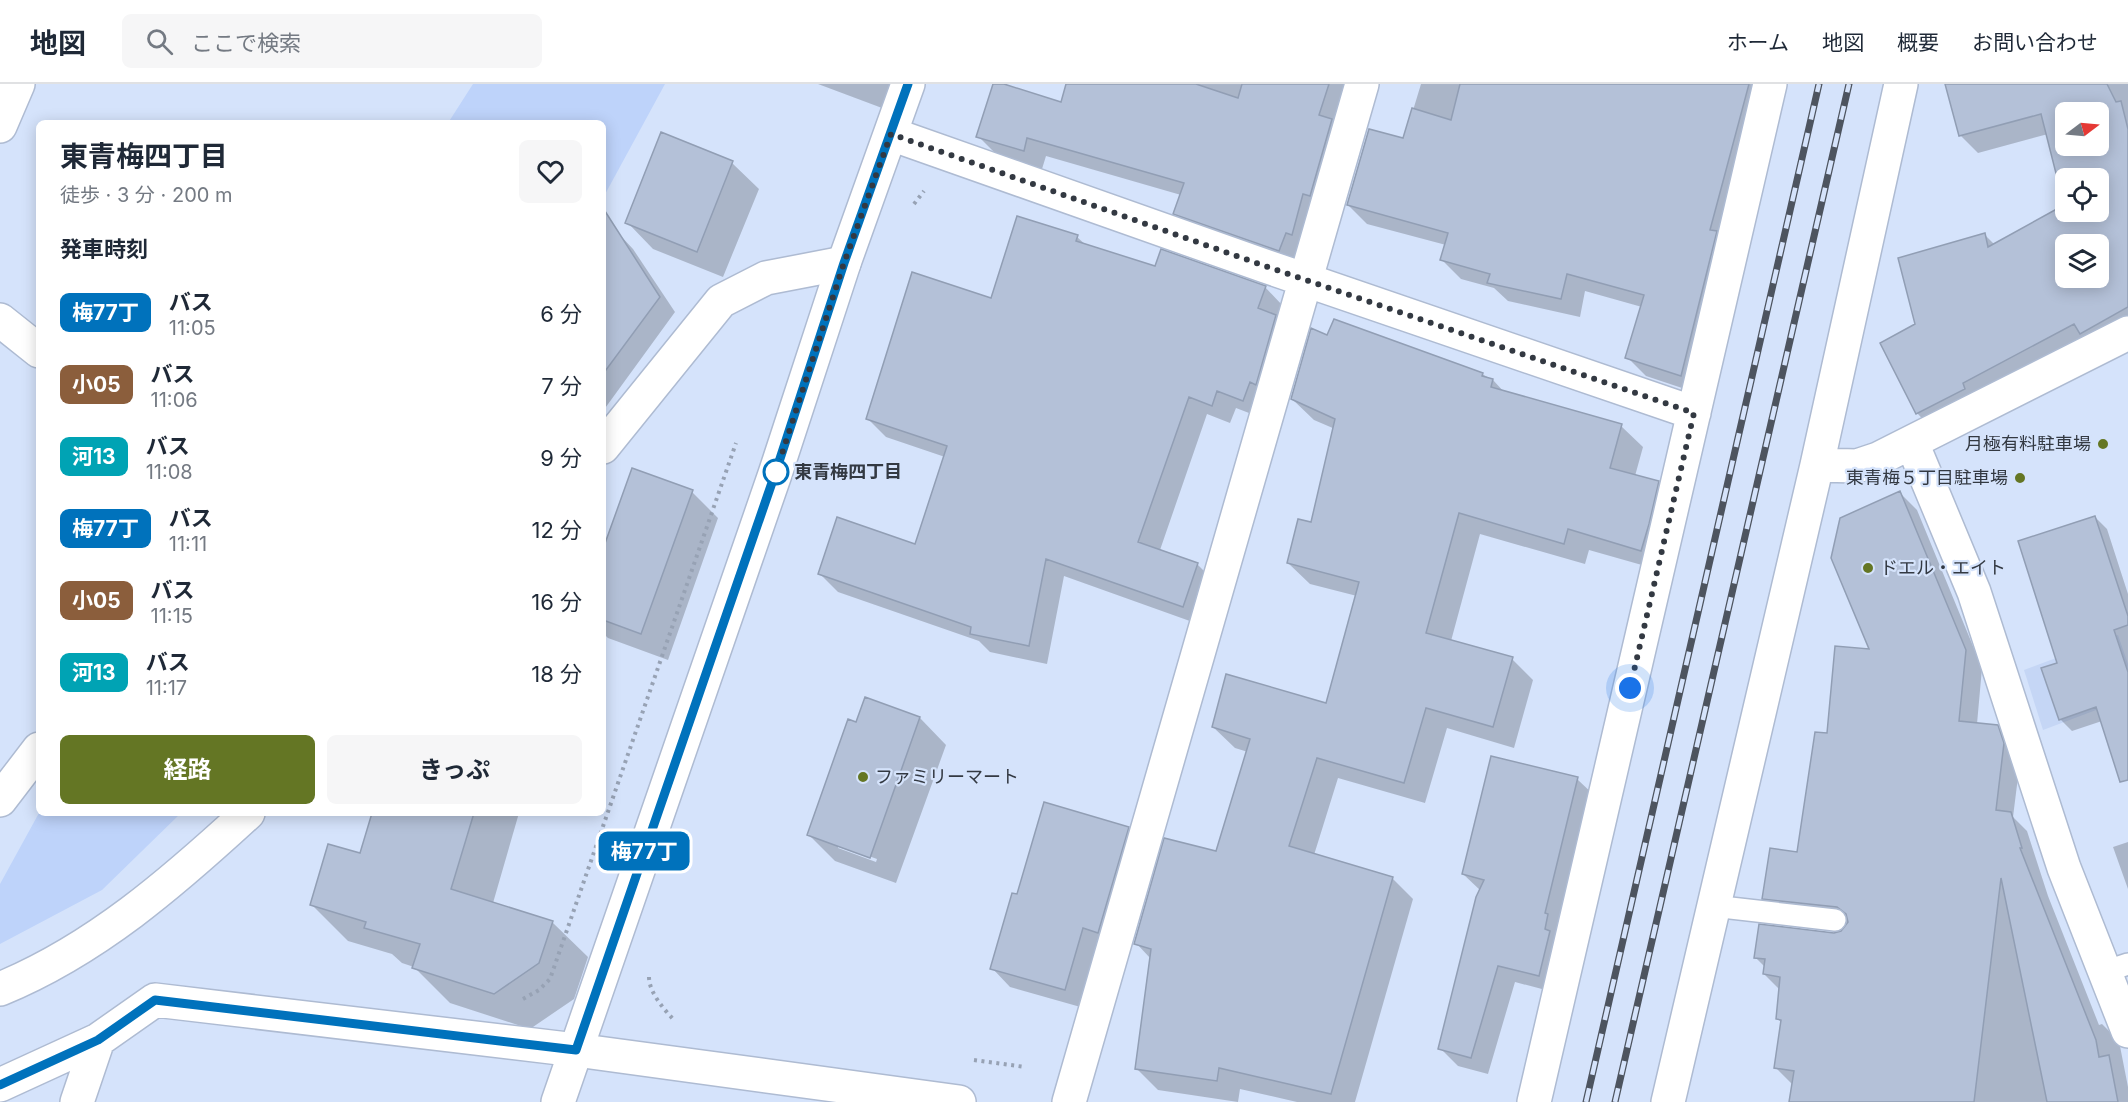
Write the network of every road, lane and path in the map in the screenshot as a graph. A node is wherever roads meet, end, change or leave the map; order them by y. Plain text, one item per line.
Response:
1 (18, 84) edge
2 (908, 84) edge
3 (1362, 84) edge
4 (1770, 84) edge
5 (1902, 84) edge
6 (0, 126) edge
7 (891, 134) junction
8 (930, 187) dead end
9 (911, 212) dead end
10 (844, 263) junction
11 (1306, 279) junction
12 (0, 320) edge
13 (2128, 333) edge
14 (36, 349) edge
15 (1694, 413) junction
16 (738, 437) dead end
17 (606, 443) edge
18 (1912, 443) junction
19 (1817, 465) junction
20 (36, 752) edge
21 (0, 800) edge
22 (245, 816) edge
23 (1713, 906) junction
24 (1835, 920) dead end
25 (2116, 968) edge
26 (649, 973) dead end
27 (0, 989) edge
28 (517, 1001) dead end
29 (680, 1022) dead end
30 (2128, 1032) edge
31 (98, 1040) junction
32 (576, 1050) junction
33 (967, 1059) dead end
34 (1025, 1067) dead end
35 (0, 1085) edge
36 (77, 1102) edge
37 (558, 1102) edge
38 (959, 1102) edge
39 (1069, 1102) edge
40 (1534, 1102) edge
41 (1668, 1102) edge

1 - 6 street
2 - 7 street
3 - 11 street
4 - 15 street
5 - 19 street
7 - 10 street
7 - 11 street
8 - 9 path
10 - 17 street
10 - 32 street
11 - 15 street
11 - 39 street
12 - 14 street
13 - 18 street
15 - 40 street
16 - 28 path
18 - 19 street
18 - 25 street
19 - 23 street
20 - 21 street
22 - 27 street
23 - 24 lane
23 - 41 street
25 - 30 street
26 - 29 path
31 - 32 street
31 - 35 street
31 - 36 street
32 - 37 street
32 - 38 street
33 - 34 path

